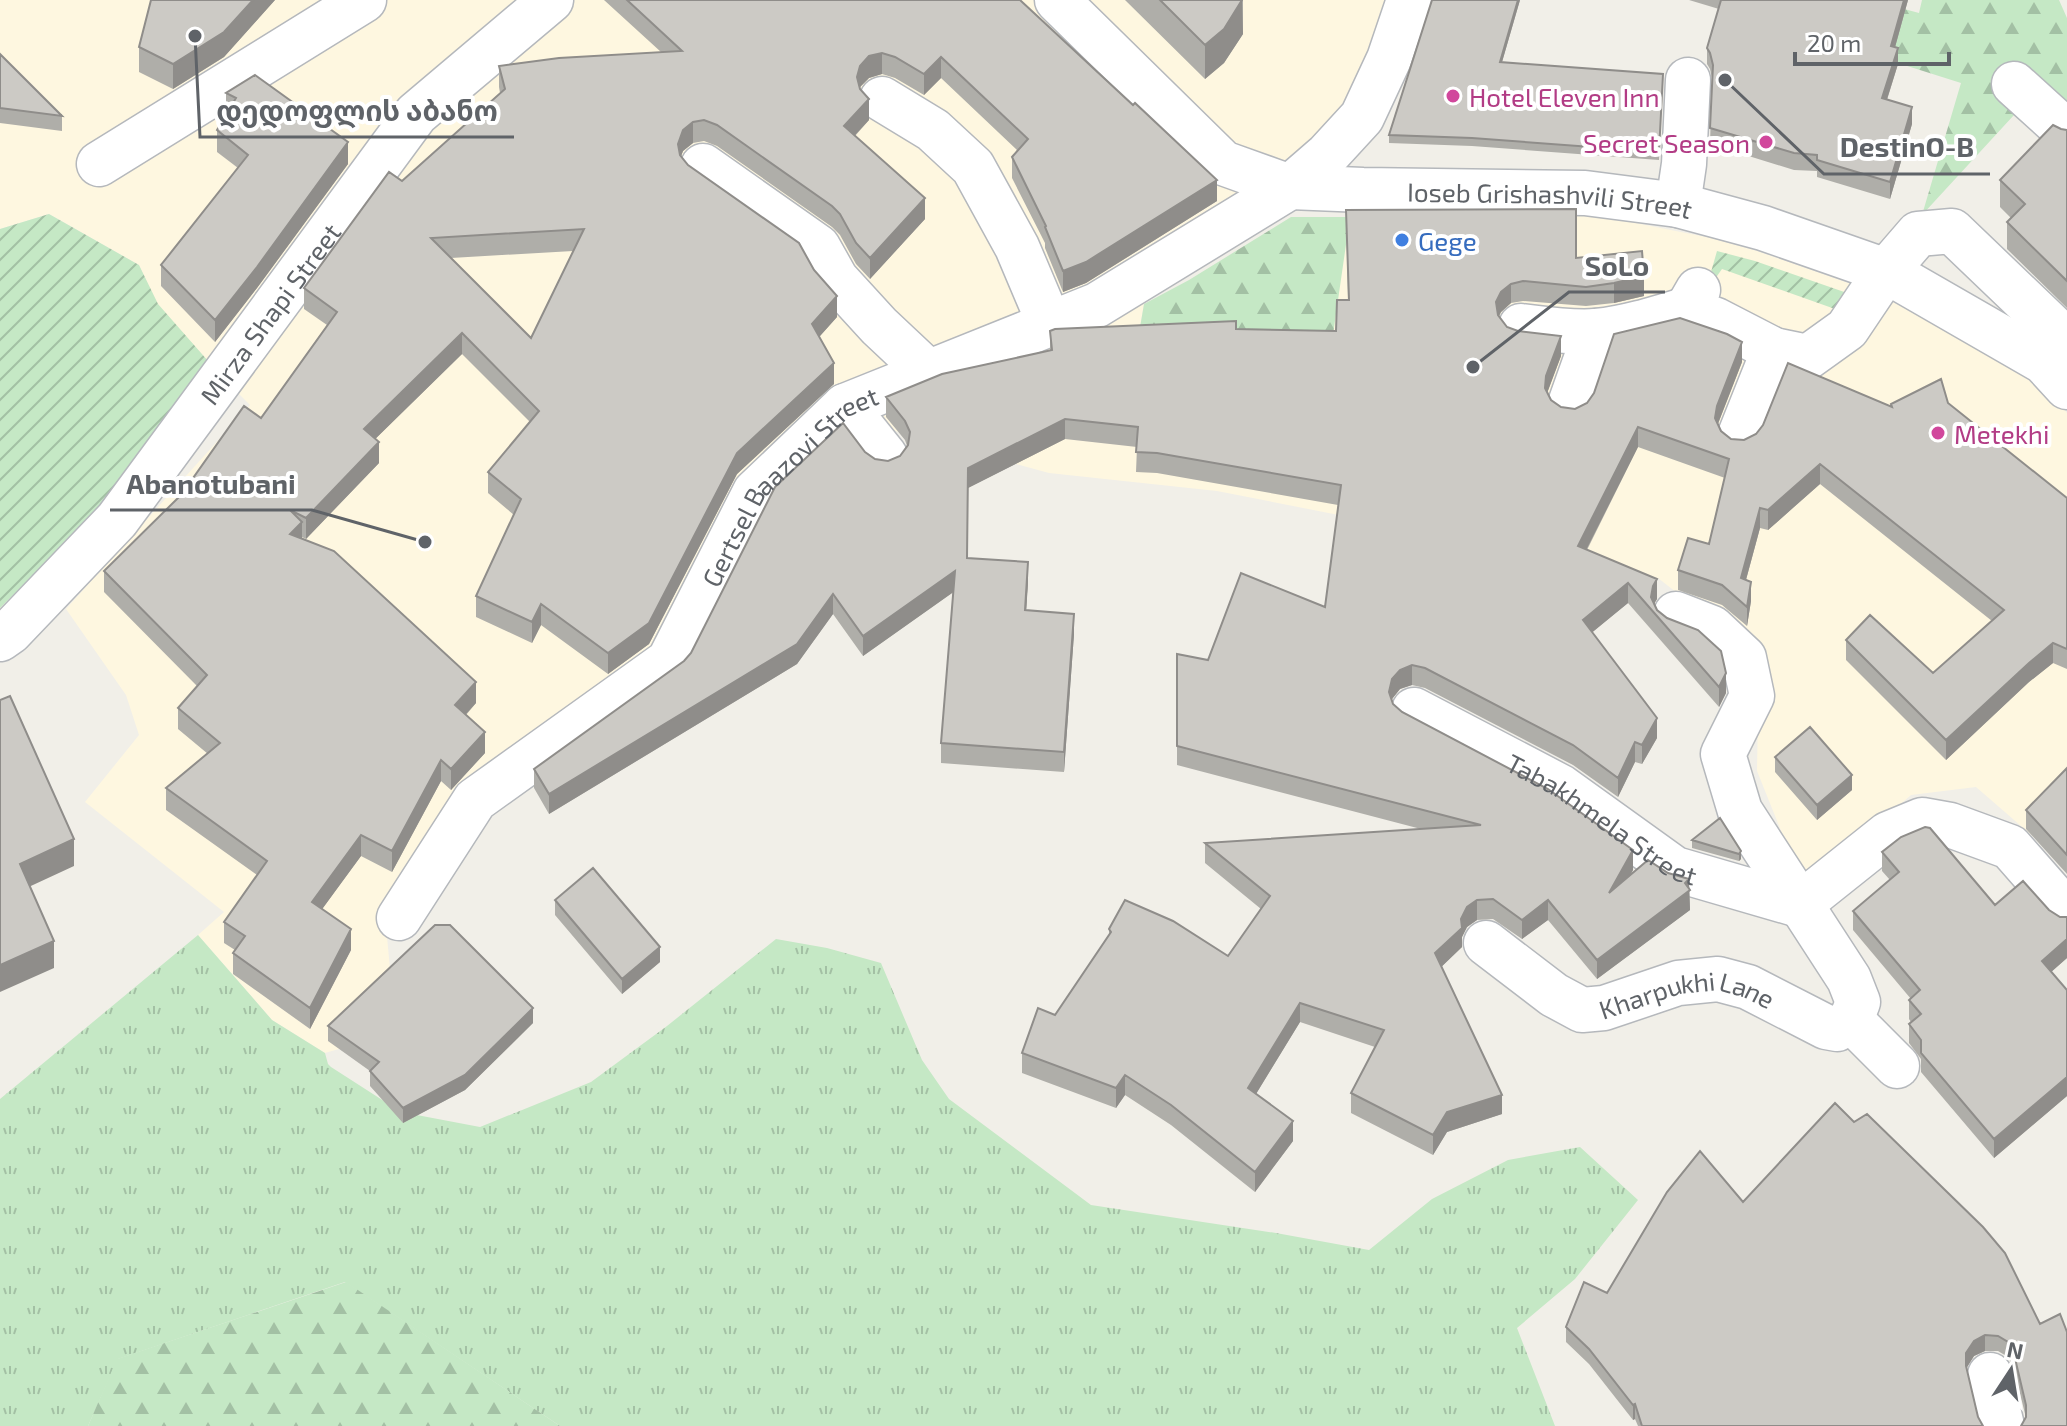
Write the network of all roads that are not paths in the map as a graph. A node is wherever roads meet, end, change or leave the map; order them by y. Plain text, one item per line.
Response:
1 (364, 0) edge
2 (551, 0) edge
3 (1057, 0) edge
4 (1409, 0) edge
5 (1688, 80) dead end
6 (2014, 84) dead end
7 (882, 99) dead end
8 (2067, 132) edge
9 (99, 164) dead end
10 (703, 166) dead end
11 (1290, 187) junction
12 (1678, 205) junction
13 (1886, 271) junction
14 (1050, 325) junction
15 (1521, 326) dead end
16 (1596, 331) junction
17 (2067, 341) edge
18 (1774, 350) junction
19 (929, 373) junction
20 (2067, 387) edge
21 (1570, 404) dead end
22 (845, 406) junction
23 (1740, 435) dead end
24 (885, 456) dead end
25 (1676, 614) dead end
26 (0, 639) edge
27 (1414, 710) dead end
28 (1799, 905) junction
29 (2067, 912) edge
30 (399, 918) dead end
31 (1486, 943) dead end
32 (1851, 1020) junction
33 (1897, 1066) dead end
34 (1990, 1375) dead end
35 (2002, 1426) edge

1 - 9 street
2 - 26 street, Mirza Shapi Street
3 - 11 street, Ioseb Grishashvili Street
4 - 11 street, Gertsel Baazovi Street
5 - 12 street
6 - 8 street
7 - 14 street
10 - 19 street
11 - 12 street, Ioseb Grishashvili Street
11 - 14 street, Gertsel Baazovi Street
12 - 13 street, Ioseb Grishashvili Street
13 - 17 street
13 - 18 street
13 - 20 street, Ioseb Grishashvili Street
14 - 19 street, Gertsel Baazovi Street
15 - 16 street
16 - 18 street
16 - 21 street
18 - 23 street
19 - 22 street, Gertsel Baazovi Street
22 - 24 street
22 - 30 street, Gertsel Baazovi Street
25 - 28 street
27 - 28 street, Tabakhmela Street
28 - 29 street
28 - 32 street
31 - 32 street, Kharpukhi Lane
32 - 33 street
34 - 35 street

